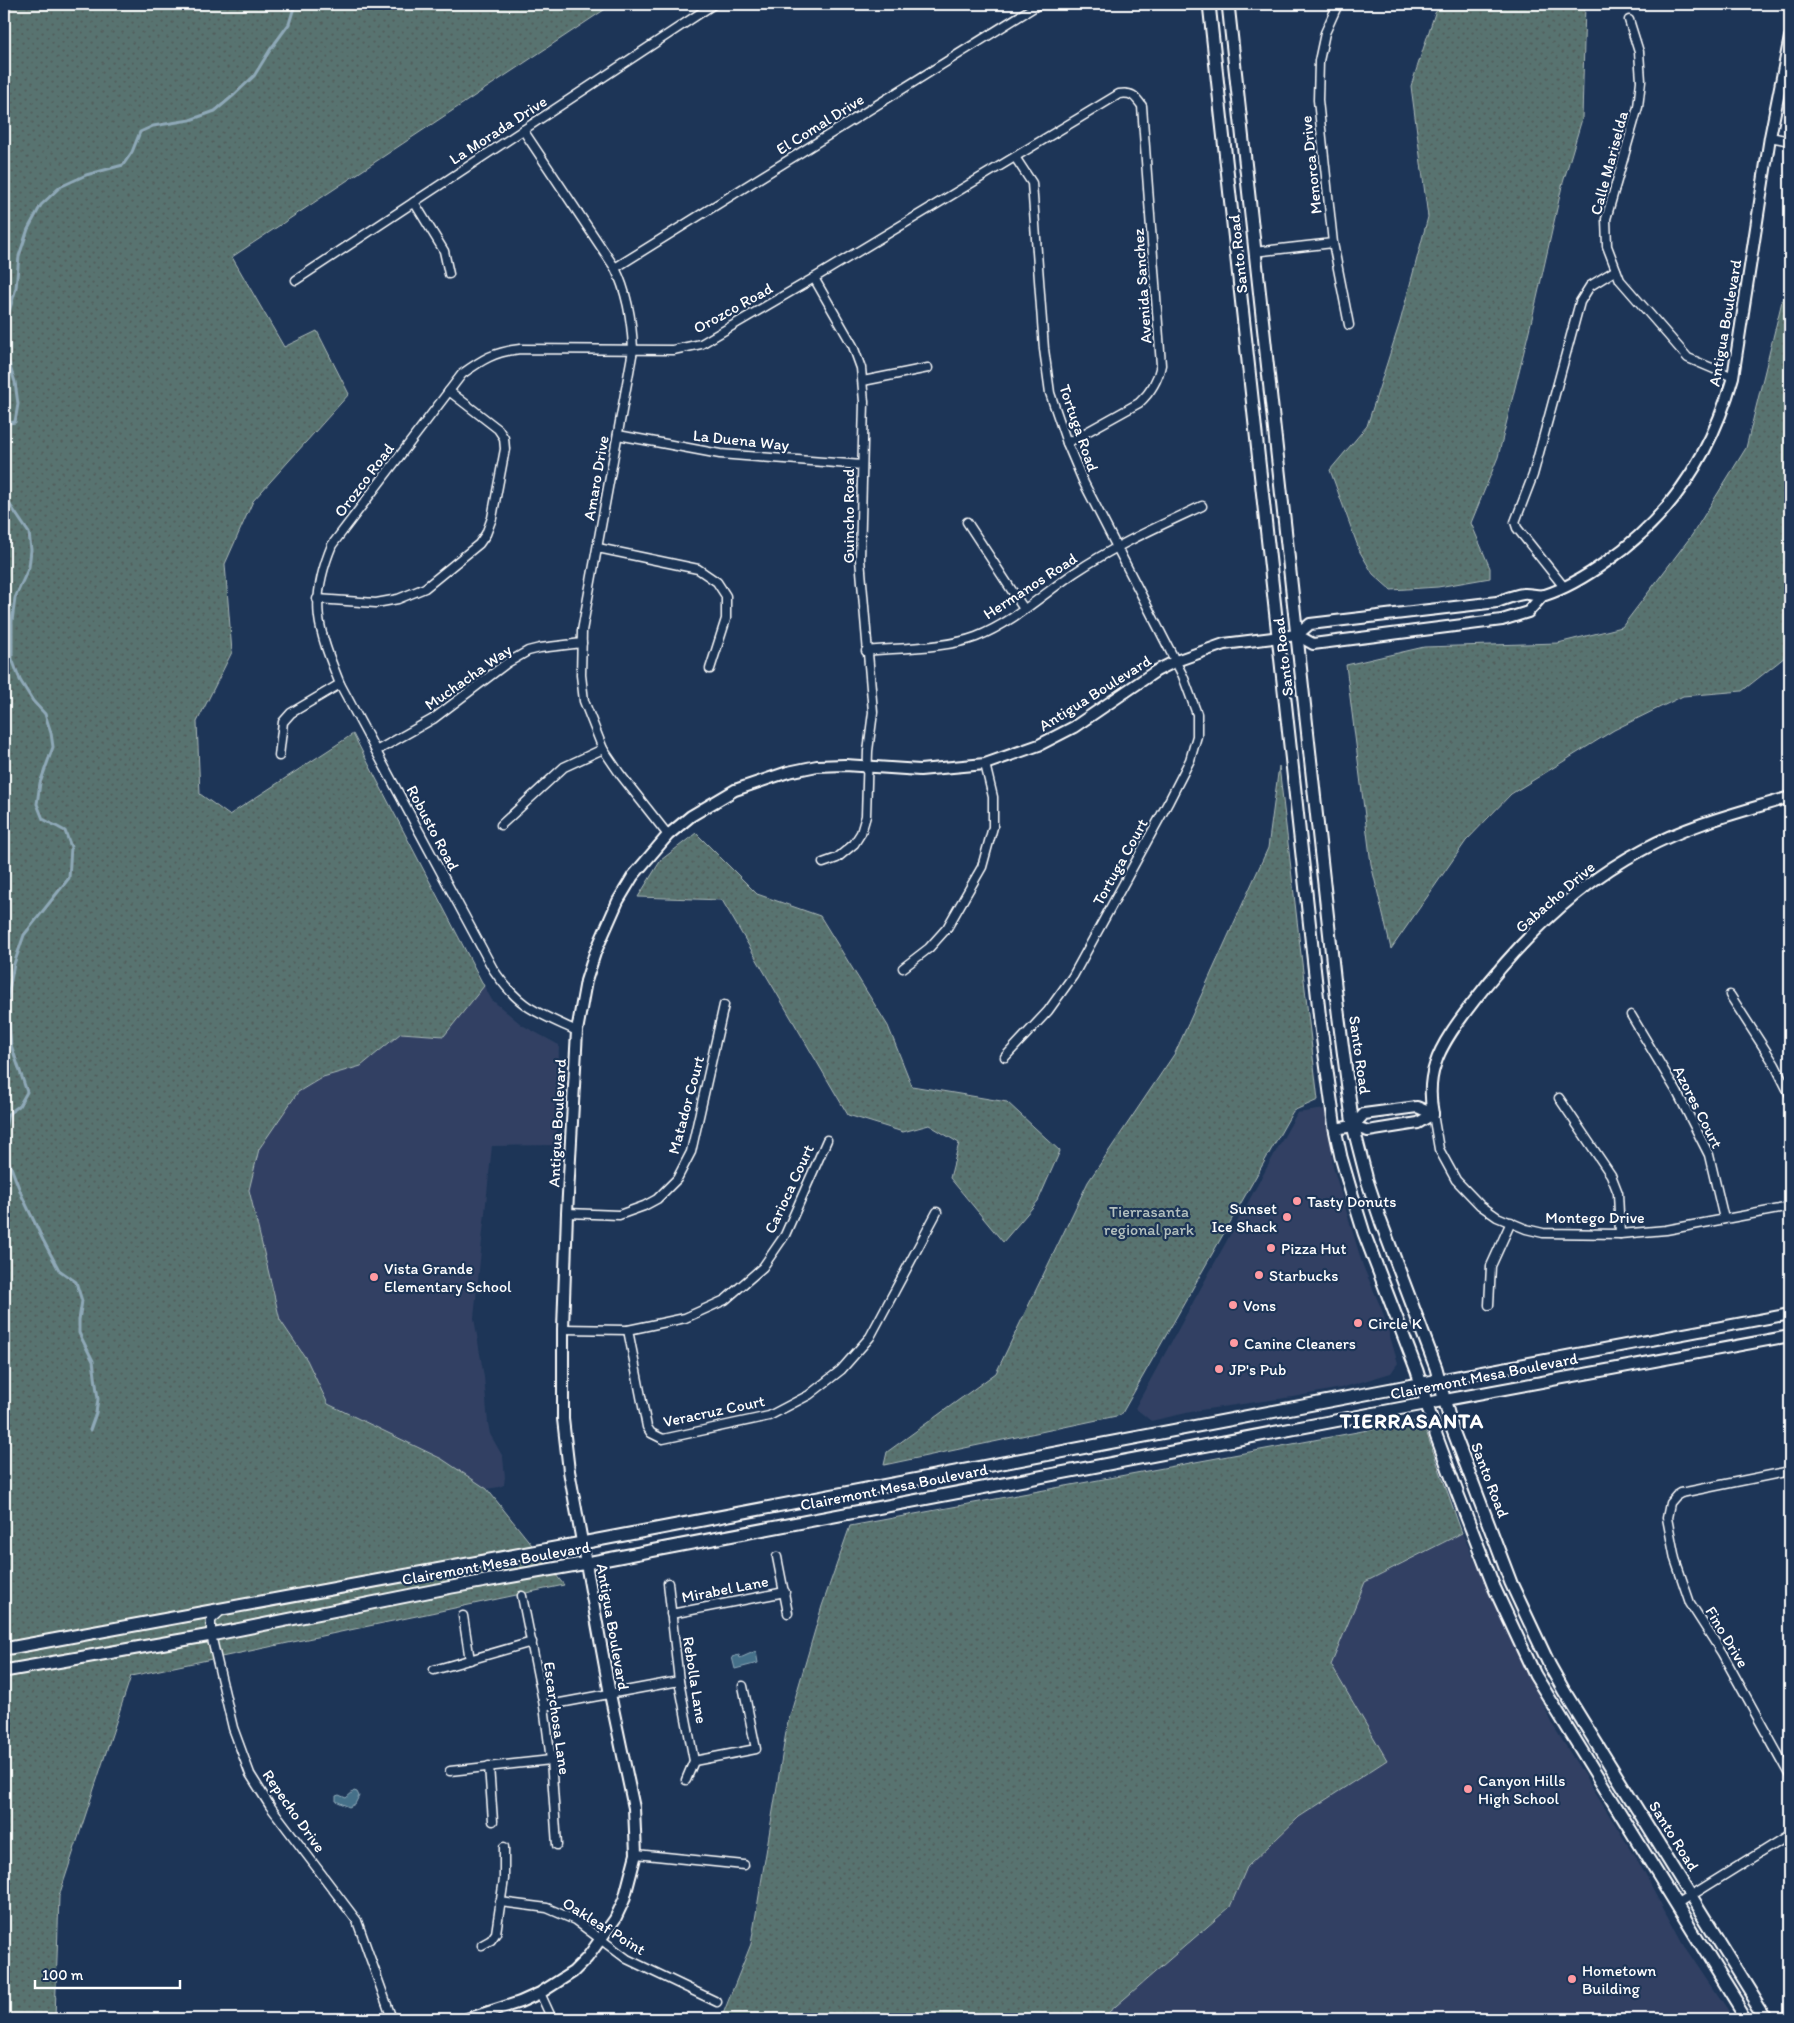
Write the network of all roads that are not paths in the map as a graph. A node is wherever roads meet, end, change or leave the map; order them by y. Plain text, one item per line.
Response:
1 (714, 4) edge
2 (1039, 4) edge
3 (1209, 4) edge
4 (1228, 4) edge
5 (1338, 4) edge
6 (1629, 20) dead end
7 (1790, 37) edge
8 (1119, 94) joint
9 (523, 130) junction
10 (1770, 137) junction
11 (1790, 141) edge
12 (1015, 157) junction
13 (414, 202) junction
14 (1333, 243) junction
15 (1254, 252) junction
16 (615, 268) junction
17 (1616, 270) junction
18 (450, 274) dead end
19 (814, 278) junction
20 (296, 280) dead end
21 (1349, 325) dead end
22 (633, 350) junction
23 (928, 368) dead end
24 (1732, 377) junction
25 (863, 381) junction
26 (449, 392) junction
27 (618, 435) junction
28 (1066, 443) junction
29 (862, 465) junction
30 (1202, 506) dead end
31 (967, 522) dead end
32 (598, 548) junction
33 (1117, 548) junction
34 (1564, 587) junction
35 (1543, 595) junction
36 (317, 599) junction
37 (1024, 609) junction
38 (1298, 635) junction
39 (1279, 637) junction
40 (582, 643) junction
41 (866, 652) junction
42 (1176, 661) junction
43 (710, 669) dead end
44 (340, 684) junction
45 (603, 749) junction
46 (376, 750) junction
47 (278, 756) dead end
48 (985, 764) junction
49 (868, 766) junction
50 (1790, 798) edge
51 (501, 825) dead end
52 (668, 835) junction
53 (823, 863) dead end
54 (903, 968) dead end
55 (1730, 995) dead end
56 (724, 1005) dead end
57 (1631, 1015) dead end
58 (577, 1031) junction
59 (1005, 1057) dead end
60 (1790, 1095) edge
61 (1559, 1098) dead end
62 (1433, 1114) junction
63 (1353, 1126) junction
64 (1335, 1129) junction
65 (827, 1140) dead end
66 (1790, 1207) edge
67 (937, 1212) dead end
68 (567, 1213) junction
69 (1724, 1219) junction
70 (1510, 1222) junction
71 (1620, 1234) junction
72 (1489, 1305) dead end
73 (1790, 1314) edge
74 (563, 1329) junction
75 (628, 1330) junction
76 (1790, 1336) edge
77 (1439, 1380) junction
78 (1421, 1384) junction
79 (1446, 1400) junction
80 (1427, 1404) junction
81 (1790, 1472) edge
82 (582, 1543) junction
83 (777, 1557) dead end
84 (587, 1563) junction
85 (668, 1583) dead end
86 (785, 1592) junction
87 (522, 1596) dead end
88 (222, 1610) junction
89 (788, 1613) dead end
90 (671, 1614) junction
91 (463, 1616) dead end
92 (210, 1635) junction
93 (532, 1642) junction
94 (4, 1649) edge
95 (470, 1660) junction
96 (434, 1670) dead end
97 (4, 1671) edge
98 (679, 1681) junction
99 (743, 1686) dead end
100 (610, 1694) junction
101 (544, 1706) junction
102 (551, 1760) junction
103 (694, 1761) junction
104 (490, 1766) junction
105 (450, 1771) dead end
106 (1790, 1776) edge
107 (686, 1780) dead end
108 (493, 1821) dead end
109 (1790, 1834) edge
110 (557, 1844) dead end
111 (504, 1847) dead end
112 (636, 1854) junction
113 (744, 1865) dead end
114 (1691, 1896) junction
115 (500, 1902) junction
116 (1676, 1905) junction
117 (602, 1940) junction
118 (482, 1945) dead end
119 (540, 1993) junction
120 (717, 2002) dead end
121 (392, 2019) edge
122 (467, 2019) edge
123 (552, 2019) edge
124 (1746, 2019) edge
125 (1767, 2019) edge

1 - 9 street, La Morada Drive
2 - 16 street, El Comal Drive
3 - 39 main road, Santo Road
4 - 15 main road, Santo Road
5 - 14 street, Menorca Drive
6 - 17 street, Calle Mariselda
7 - 10 street, Antigua Boulevard
8 - 12 street, Orozco Road
8 - 28 street, Avenida Sanchez
9 - 13 street, La Morada Drive
9 - 16 street, Amaro Drive
10 - 11 street
10 - 24 street, Antigua Boulevard
12 - 19 street, Orozco Road
12 - 28 street, Tortuga Road
13 - 18 street
13 - 20 street, La Morada Drive
14 - 15 street
14 - 21 street, Menorca Drive
15 - 38 main road, Santo Road
16 - 22 street, Amaro Drive
17 - 24 street, Calle Mariselda
17 - 34 street
19 - 22 street, Orozco Road
19 - 25 street, Guincho Road
22 - 26 street, Orozco Road
22 - 27 street, Amaro Drive
23 - 25 street
24 - 34 street, Antigua Boulevard
25 - 29 street, Guincho Road
26 - 36 street, Orozco Road
26 - 36 street
27 - 29 street, La Duena Way
27 - 32 street, Amaro Drive
28 - 33 street, Tortuga Road
29 - 41 street, Guincho Road
30 - 33 street, Hermanos Road
31 - 37 street
32 - 40 street, Amaro Drive
32 - 43 street
33 - 37 street, Hermanos Road
33 - 42 street, Tortuga Road
34 - 35 street, Antigua Boulevard
35 - 38 street, Antigua Boulevard
35 - 38 street, Antigua Boulevard
36 - 44 street, Robusto Road
37 - 41 street, Hermanos Road
38 - 39 street, Antigua Boulevard
38 - 63 main road, Santo Road
39 - 42 street, Antigua Boulevard
39 - 64 main road, Santo Road
40 - 45 street, Amaro Drive
40 - 46 street, Muchacha Way
41 - 49 street, Guincho Road
42 - 48 street, Antigua Boulevard
42 - 59 street, Tortuga Court
44 - 46 street, Robusto Road
44 - 47 street
45 - 51 street
45 - 52 street, Amaro Drive
46 - 58 street, Robusto Road
48 - 49 street, Antigua Boulevard
48 - 54 street
49 - 52 street, Antigua Boulevard
49 - 53 street, Guincho Road
50 - 62 street, Gabacho Drive
52 - 58 street, Antigua Boulevard
55 - 60 street
56 - 68 street, Matador Court
57 - 69 street, Azores Court
58 - 68 street, Antigua Boulevard
61 - 71 street
62 - 63 street
62 - 63 street
62 - 70 street, Montego Drive
63 - 64 street
63 - 77 main road, Santo Road
64 - 78 main road, Santo Road
65 - 75 street, Carioca Court
66 - 69 street, Montego Drive
67 - 75 street, Veracruz Court
68 - 74 street, Antigua Boulevard
69 - 71 street, Montego Drive
70 - 71 street, Montego Drive
70 - 72 street
73 - 77 street, Clairemont Mesa Boulevard
74 - 75 street, Carioca Court
74 - 82 street, Antigua Boulevard
76 - 79 street, Clairemont Mesa Boulevard
77 - 78 main road, Clairemont Mesa Boulevard
77 - 79 main road, Santo Road
78 - 80 main road, Santo Road
78 - 82 main road, Clairemont Mesa Boulevard
79 - 80 main road, Clairemont Mesa Boulevard
79 - 114 main road, Santo Road
80 - 84 main road, Clairemont Mesa Boulevard
80 - 116 main road, Santo Road
81 - 106 street, Fino Drive
82 - 84 street, Antigua Boulevard
82 - 88 main road, Clairemont Mesa Boulevard
83 - 86 street, Mirabel Lane
84 - 92 main road, Clairemont Mesa Boulevard
84 - 100 street, Antigua Boulevard
85 - 90 street, Rebolla Lane
86 - 89 street, Mirabel Lane
86 - 90 street, Mirabel Lane
87 - 93 street, Escarchosa Lane
88 - 92 street
88 - 94 main road, Clairemont Mesa Boulevard
90 - 98 street, Rebolla Lane
91 - 95 street
92 - 97 main road, Clairemont Mesa Boulevard
92 - 121 street, Repecho Drive
93 - 95 street
93 - 101 street, Escarchosa Lane
95 - 96 street
98 - 100 street
98 - 103 street, Rebolla Lane
99 - 103 street
100 - 101 street
100 - 112 street, Antigua Boulevard
101 - 102 street, Escarchosa Lane
102 - 104 street
102 - 110 street, Escarchosa Lane
103 - 107 street
104 - 105 street
104 - 108 street
109 - 114 street
111 - 115 street
112 - 113 street
112 - 117 street, Antigua Boulevard
114 - 116 street
114 - 125 main road, Santo Road
115 - 117 street, Oakleaf Point
115 - 118 street
116 - 124 main road, Santo Road
117 - 119 street, Antigua Boulevard
117 - 120 street, Oakleaf Point
119 - 122 street, Antigua Boulevard
119 - 123 street

